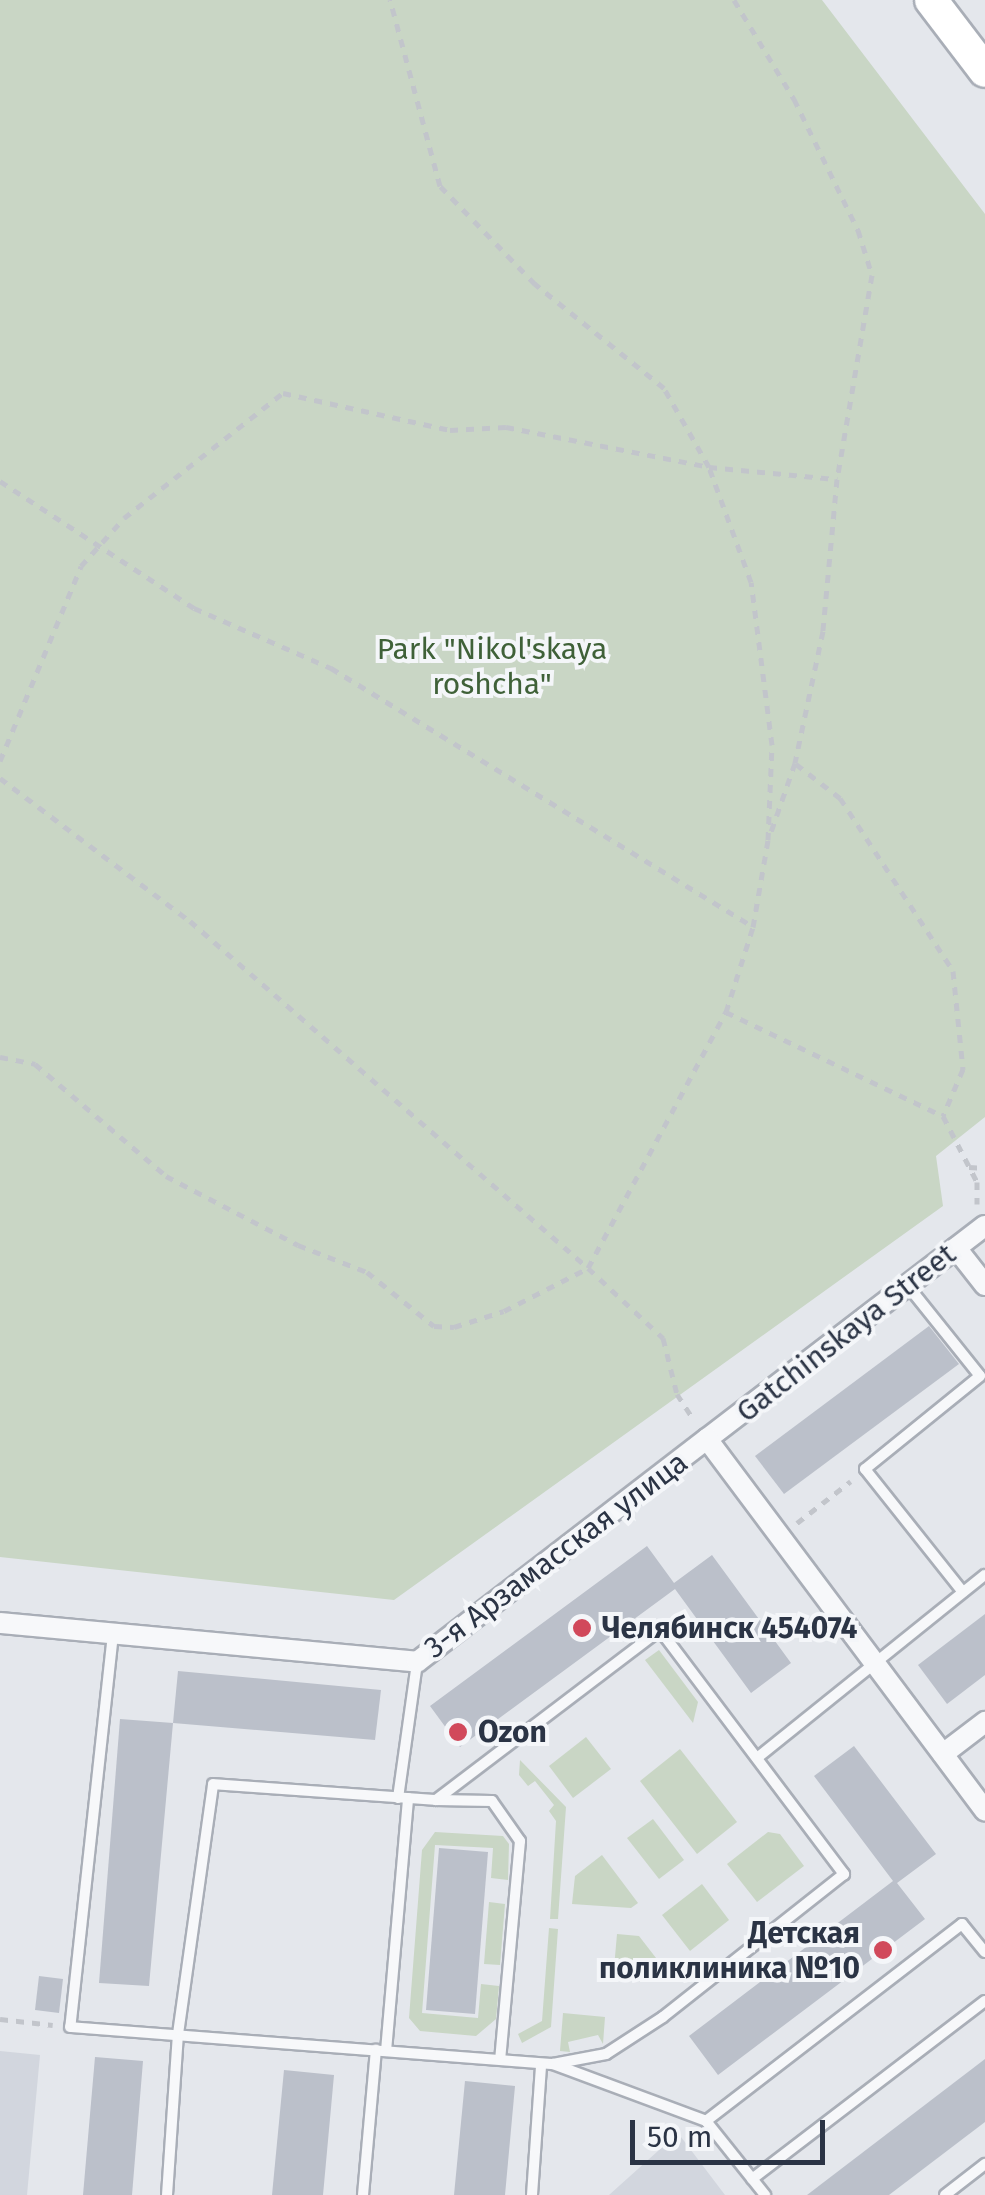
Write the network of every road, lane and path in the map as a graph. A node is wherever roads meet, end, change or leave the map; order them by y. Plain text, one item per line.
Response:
1 (390, 0) edge
2 (734, 0) edge
3 (931, 0) edge
4 (985, 71) edge
5 (709, 467) junction
6 (836, 479) junction
7 (0, 480) edge
8 (97, 548) junction
9 (0, 761) edge
10 (794, 764) junction
11 (0, 778) edge
12 (768, 840) junction
13 (753, 927) junction
14 (726, 1012) junction
15 (0, 1057) edge
16 (943, 1116) junction
17 (969, 1167) junction
18 (985, 1168) edge
19 (981, 1229) edge
20 (956, 1248) junction
21 (588, 1268) junction
22 (985, 1285) edge
23 (908, 1286) junction
24 (708, 1439) junction
25 (865, 1470) junction
26 (780, 1536) junction
27 (985, 1575) edge
28 (964, 1592) junction
29 (0, 1622) edge
30 (113, 1634) junction
31 (418, 1662) junction
32 (875, 1662) junction
33 (985, 1722) edge
34 (943, 1754) junction
35 (757, 1758) junction
36 (403, 1798) junction
37 (436, 1800) junction
38 (985, 1810) edge
39 (985, 1952) edge
40 (985, 2001) edge
41 (0, 2019) edge
42 (70, 2026) junction
43 (178, 2034) junction
44 (381, 2050) junction
45 (500, 2059) junction
46 (547, 2066) junction
47 (706, 2121) junction
48 (984, 2165) edge
49 (752, 2179) junction
50 (167, 2195) edge
51 (363, 2195) edge
52 (532, 2195) edge
53 (765, 2195) edge
54 (945, 2195) edge

1 - 5 path
2 - 6 path
3 - 4 main road
5 - 6 path
5 - 8 path
5 - 12 path
6 - 10 path
7 - 8 path
8 - 9 path
8 - 13 path
10 - 12 path
10 - 16 path
11 - 21 path
12 - 13 path
13 - 14 path
14 - 16 path
14 - 21 path
15 - 21 path
16 - 17 path
17 - 18 path
17 - 19 path
19 - 20 street, Gatchinskaya Street
20 - 22 street
20 - 23 street, Gatchinskaya Street
21 - 24 path
23 - 24 street, Gatchinskaya Street
23 - 25 lane
24 - 26 street, 3-я Арзамасская улица
24 - 31 street, 3-я Арзамасская улица
25 - 26 path
25 - 28 lane
26 - 32 street, 3-я Арзамасская улица
27 - 28 lane
28 - 32 lane
29 - 30 street, 3-я Арзамасская улица
30 - 31 street, 3-я Арзамасская улица
30 - 42 lane
31 - 36 lane
32 - 34 street, 3-я Арзамасская улица
32 - 35 lane
33 - 34 street
34 - 38 street, 3-я Арзамасская улица
35 - 37 lane
35 - 46 lane
36 - 37 lane
36 - 43 lane
36 - 44 lane
37 - 45 lane
39 - 47 lane
40 - 49 lane
41 - 42 path
42 - 43 lane
43 - 44 lane
43 - 50 lane
44 - 45 lane
44 - 51 lane
45 - 46 lane
46 - 47 lane
46 - 52 lane
47 - 49 lane
48 - 54 lane
49 - 53 lane

